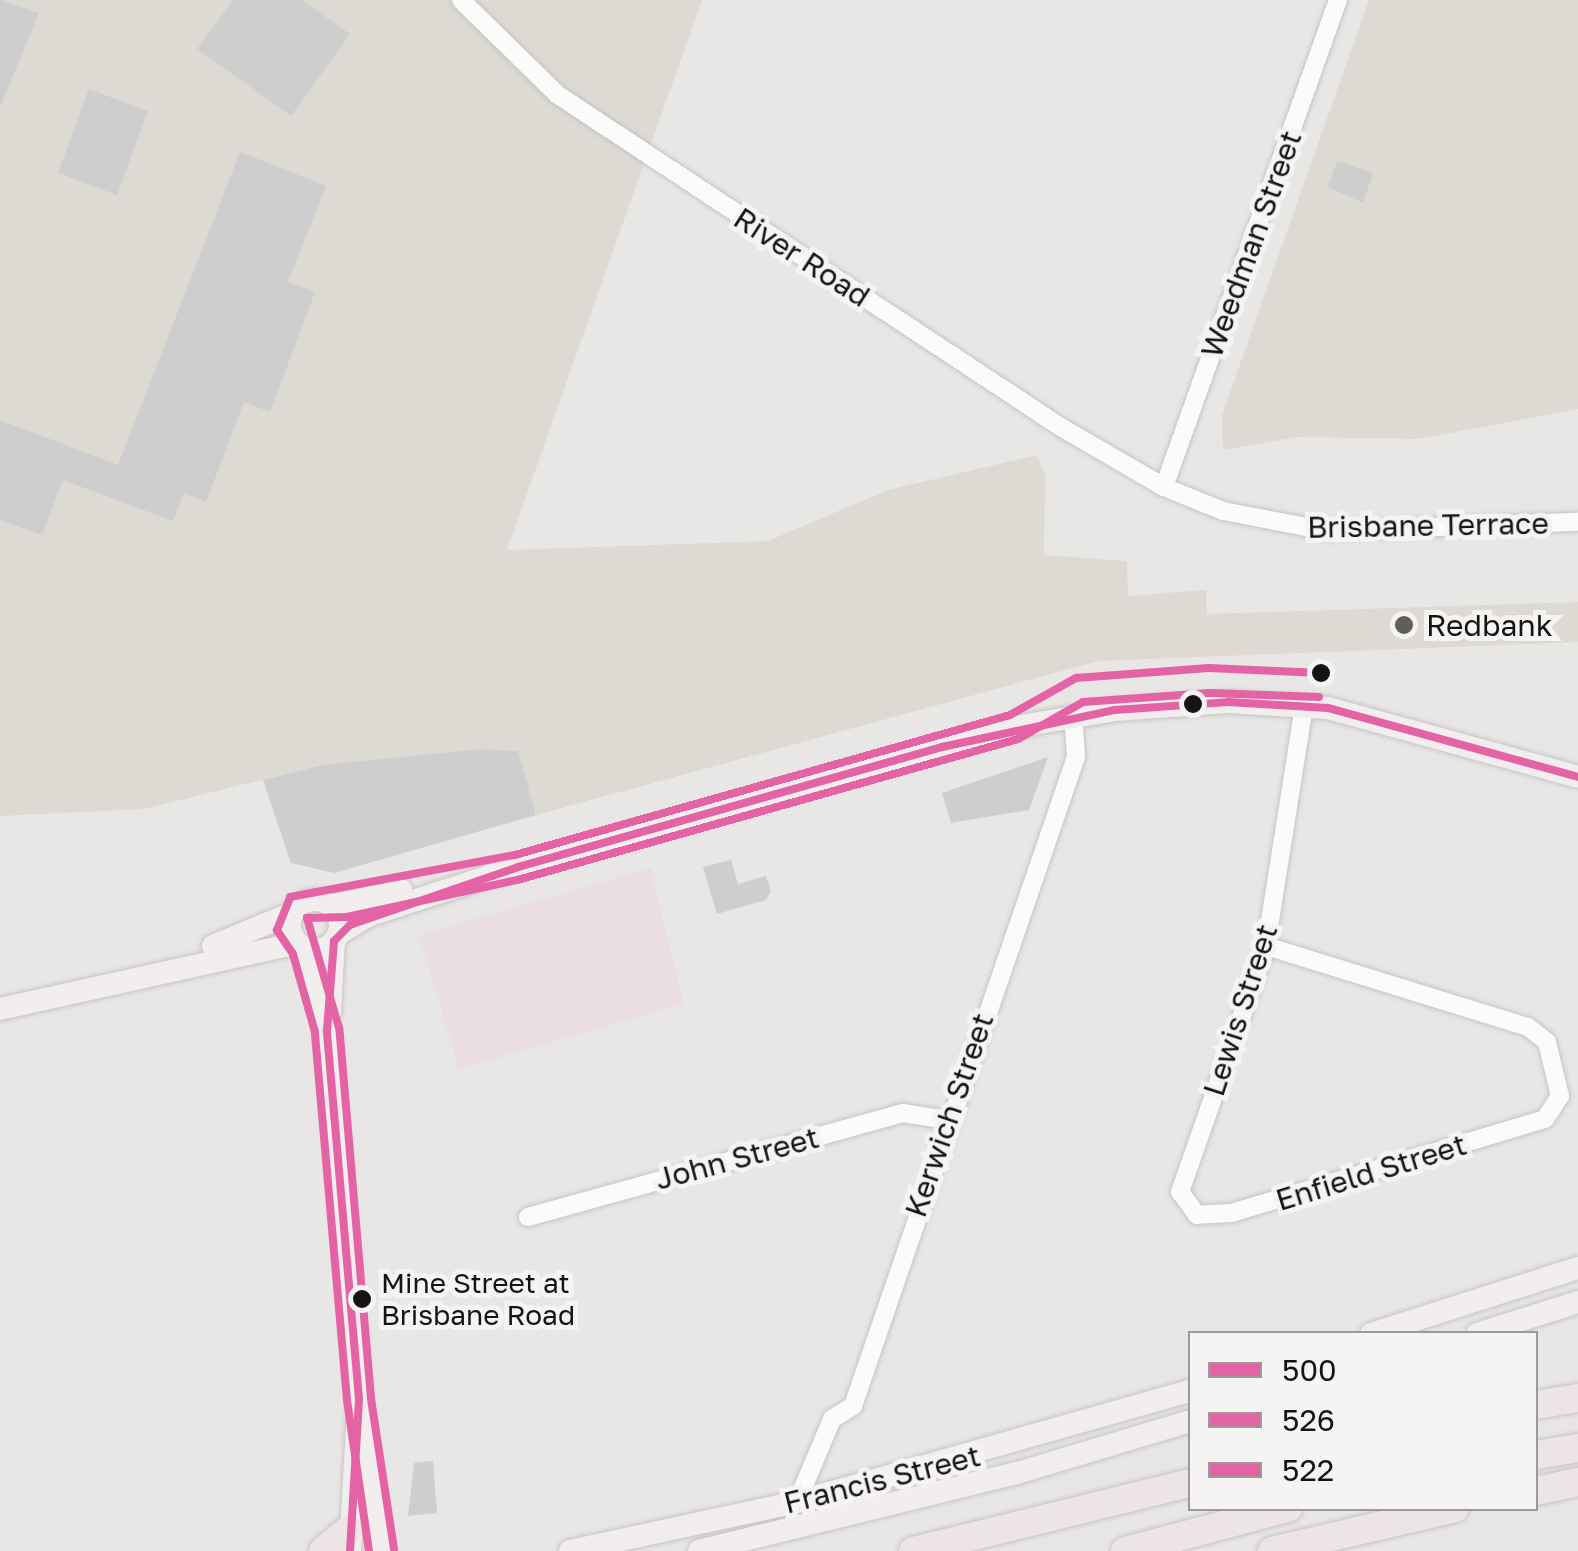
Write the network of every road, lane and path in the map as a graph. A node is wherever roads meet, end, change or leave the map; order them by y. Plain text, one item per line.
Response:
1 (461, 0) edge
2 (1338, 0) edge
3 (1164, 486) junction
4 (1578, 522) edge
5 (1304, 706) junction
6 (1073, 715) junction
7 (1578, 777) edge
8 (518, 867) junction
9 (331, 906) junction
10 (292, 912) junction
11 (336, 938) junction
12 (300, 945) junction
13 (1266, 946) junction
14 (170, 966) junction
15 (0, 1008) edge
16 (327, 1030) junction
17 (947, 1120) junction
18 (1180, 1192) joint
19 (528, 1217) dead end
20 (1578, 1268) edge
21 (1578, 1302) edge
22 (1379, 1331) edge
23 (1486, 1331) edge
24 (1188, 1392) edge
25 (359, 1398) junction
26 (1578, 1398) edge
27 (1538, 1405) edge
28 (1188, 1422) edge
29 (1578, 1448) edge
30 (1538, 1455) edge
31 (1188, 1482) edge
32 (1578, 1482) edge
33 (1538, 1491) edge
34 (797, 1502) junction
35 (1277, 1511) edge
36 (1441, 1511) edge
37 (349, 1540) edge
38 (323, 1551) edge
39 (382, 1551) edge
40 (570, 1551) edge
41 (699, 1551) edge
42 (913, 1551) edge
43 (1125, 1551) edge
44 (1272, 1551) edge

1 - 3 street, River Road
2 - 3 street, Weedman Street
3 - 4 street, Brisbane Terrace
5 - 6 main road
5 - 7 main road
5 - 13 street, Lewis Street
6 - 8 main road
6 - 17 street, Kerwich Street
8 - 9 main road
8 - 11 main road
9 - 10 main road
9 - 11 main road
10 - 12 main road
10 - 14 main road
11 - 12 main road
11 - 16 main road
12 - 14 main road
12 - 16 main road
13 - 18 street, Lewis Street
13 - 18 street, Enfield Street
14 - 15 main road
16 - 25 main road
17 - 19 street, John Street
17 - 34 street, Kerwich Street
20 - 22 main road
21 - 23 main road
24 - 34 main road, Francis Street
25 - 37 main road
25 - 39 main road
26 - 27 highway
28 - 41 main road, Francis Street
29 - 30 highway
31 - 42 highway
32 - 33 highway
34 - 40 main road, Francis Street
35 - 43 highway
36 - 44 highway
37 - 38 highway

